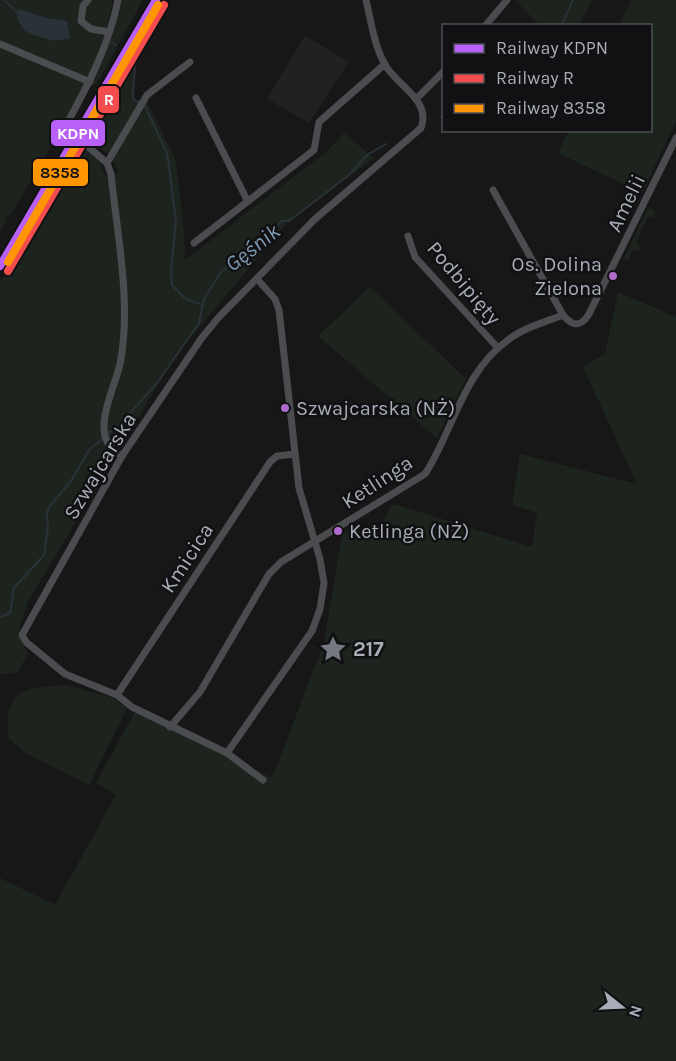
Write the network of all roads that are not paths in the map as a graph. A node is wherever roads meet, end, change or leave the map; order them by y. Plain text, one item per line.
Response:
1 (88, 0) edge
2 (118, 0) edge
3 (366, 0) edge
4 (507, 0) edge
5 (487, 24) edge
6 (109, 32) junction
7 (0, 44) edge
8 (190, 62) dead end
9 (384, 64) junction
10 (442, 73) edge
11 (90, 82) junction
12 (196, 98) dead end
13 (416, 99) junction
14 (676, 138) edge
15 (107, 163) junction
16 (493, 190) dead end
17 (248, 200) junction
18 (408, 236) dead end
19 (194, 243) dead end
20 (257, 279) junction
21 (563, 315) junction
22 (498, 348) junction
23 (295, 454) junction
24 (122, 456) junction
25 (315, 539) junction
26 (117, 695) junction
27 (170, 727) junction
28 (227, 753) junction
29 (263, 780) dead end

1 - 6 street
2 - 6 street
3 - 9 street
4 - 5 street
6 - 11 street
7 - 11 street
8 - 15 street
9 - 13 street
9 - 17 street
10 - 13 street
11 - 15 street
12 - 17 street
13 - 20 street, Szwajcarska
14 - 21 street, Amelii
15 - 24 street
16 - 21 street
17 - 19 street
18 - 22 street, Podbipięty
20 - 23 street
20 - 24 street, Szwajcarska
21 - 22 street, Ketlinga
22 - 25 street, Ketlinga
23 - 25 street
23 - 26 street, Kmicica
24 - 26 street, Szwajcarska
25 - 27 street, Ketlinga
25 - 28 street
26 - 27 street, Szwajcarska
27 - 28 street, Szwajcarska
28 - 29 street, Szwajcarska

